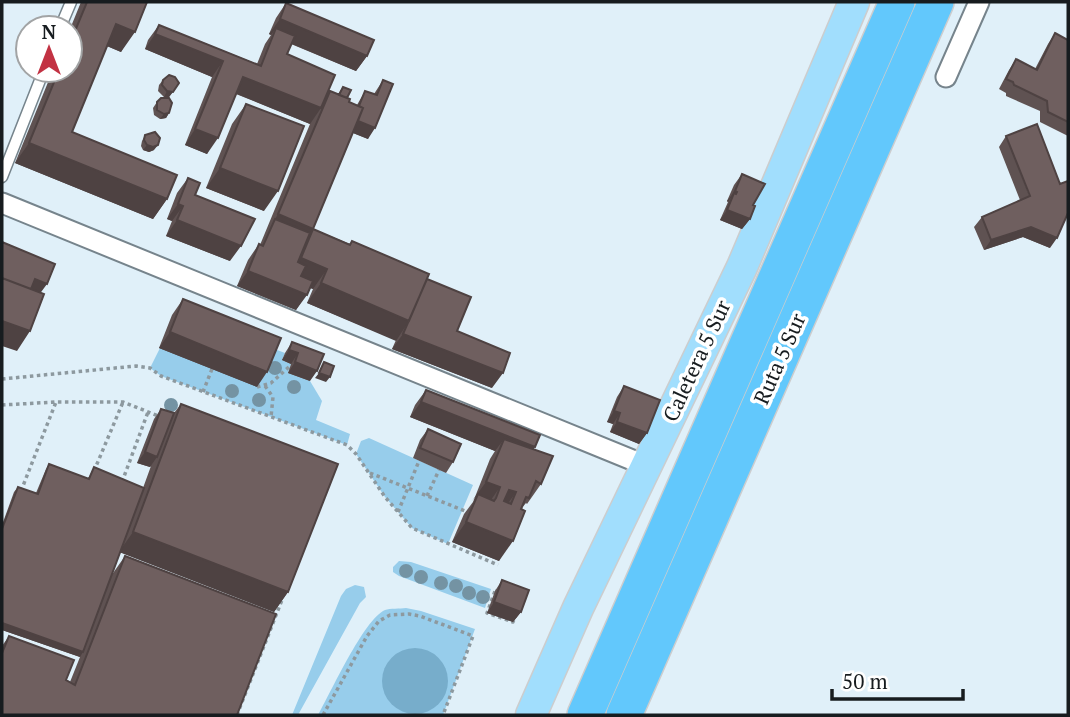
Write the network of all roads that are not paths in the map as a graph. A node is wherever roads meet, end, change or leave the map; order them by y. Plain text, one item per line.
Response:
1 (854, 2) edge
2 (897, 2) edge
3 (936, 2) edge
4 (979, 2) edge
5 (946, 78) dead end
6 (39, 84) edge
7 (2, 177) edge
8 (2, 203) edge
9 (647, 466) junction
10 (531, 715) edge
11 (586, 715) edge
12 (624, 715) edge

1 - 9 main road, Caletera 5 Sur
2 - 11 highway, Ruta 5 Sur
3 - 12 highway, Ruta 5 Sur
4 - 5 street
6 - 7 lane
8 - 9 street
9 - 10 main road, Caletera 5 Sur

